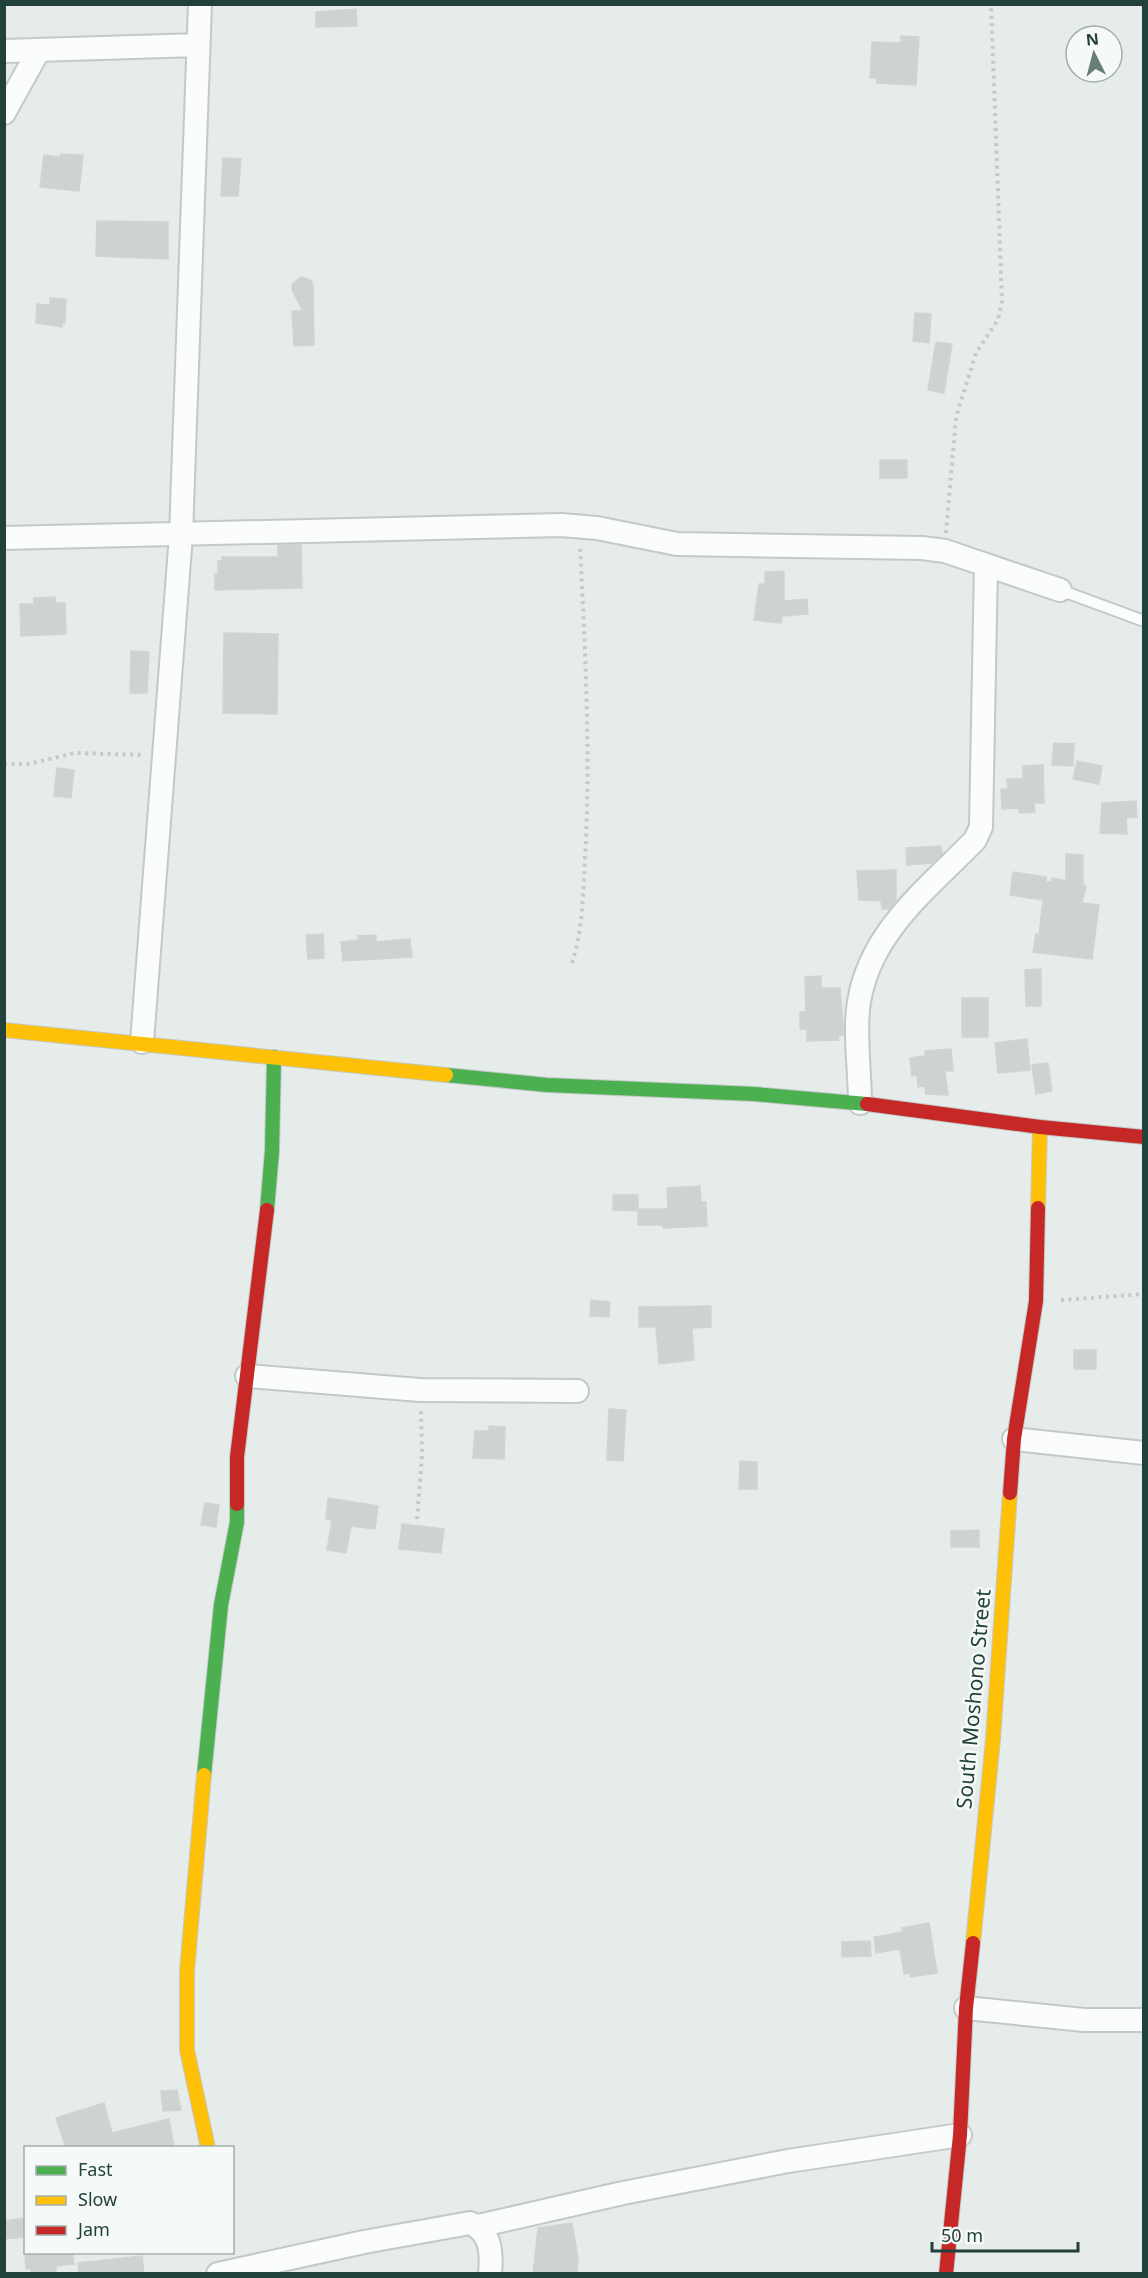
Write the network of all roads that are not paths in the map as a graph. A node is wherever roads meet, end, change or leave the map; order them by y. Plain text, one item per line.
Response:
1 (200, 4) edge
2 (198, 45) junction
3 (39, 50) junction
4 (4, 51) edge
5 (4, 113) edge
6 (180, 535) junction
7 (4, 538) edge
8 (986, 565) junction
9 (1060, 590) joint
10 (1143, 621) edge
11 (4, 1030) edge
12 (142, 1042) junction
13 (274, 1057) junction
14 (860, 1103) junction
15 (1040, 1127) junction
16 (1143, 1137) edge
17 (247, 1376) junction
18 (578, 1391) dead end
19 (1014, 1439) junction
20 (1143, 1453) edge
21 (966, 2008) junction
22 (1143, 2020) edge
23 (960, 2135) junction
24 (208, 2146) edge
25 (478, 2226) junction
26 (229, 2265) edge
27 (490, 2274) edge
28 (946, 2274) edge

1 - 2 street
2 - 3 street
2 - 6 street
3 - 4 street
3 - 5 street
6 - 7 street
6 - 8 street
6 - 12 street
8 - 9 street
8 - 14 street
9 - 10 lane
11 - 12 street
12 - 13 street
13 - 14 street
13 - 17 street
14 - 15 street
15 - 16 street
15 - 19 street, South Moshono Street
17 - 18 street
17 - 24 street
19 - 20 street
19 - 21 street, South Moshono Street
21 - 22 street
21 - 23 street, South Moshono Street
23 - 25 street
23 - 28 street, South Moshono Street
25 - 26 street
25 - 27 street

